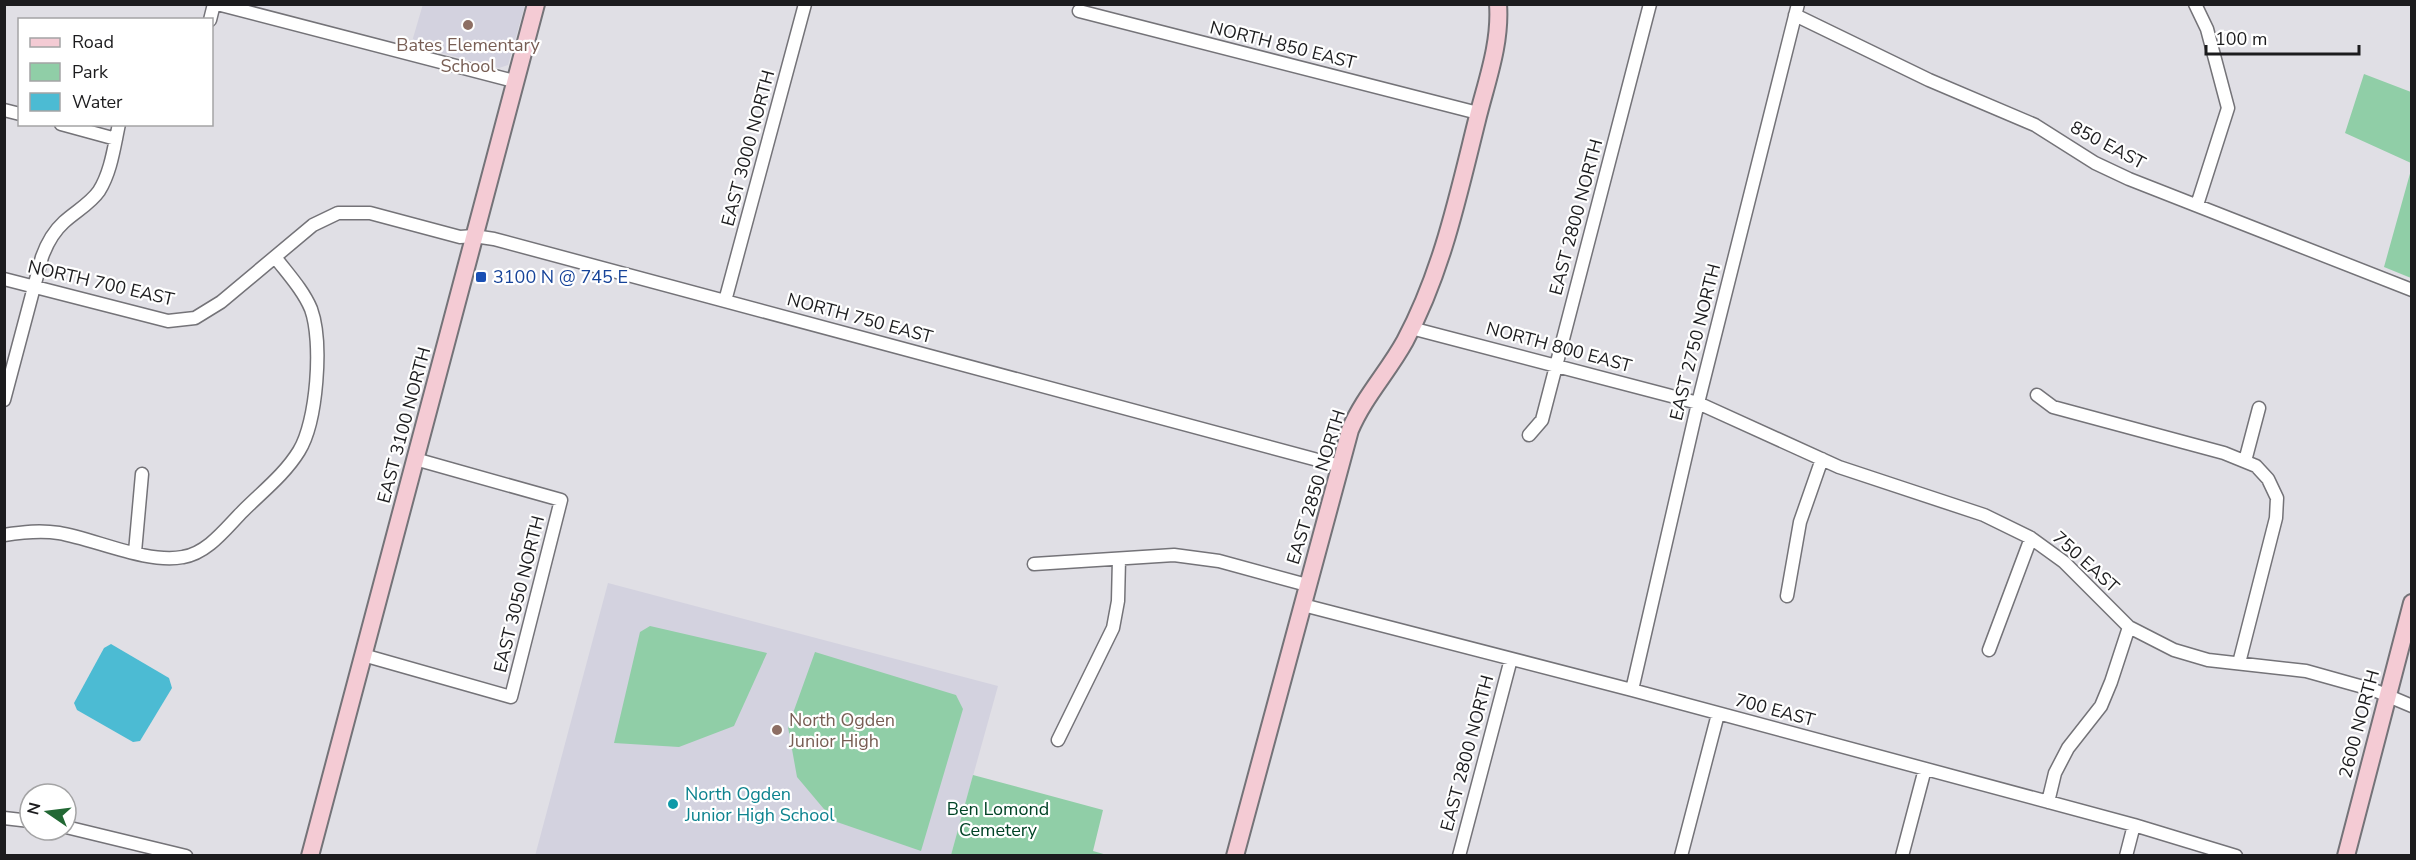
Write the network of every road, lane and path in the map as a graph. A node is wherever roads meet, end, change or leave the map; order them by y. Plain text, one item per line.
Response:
1 (216, 4) edge
2 (536, 4) edge
3 (805, 4) edge
4 (1498, 4) edge
5 (1650, 4) edge
6 (2195, 4) edge
7 (1796, 10) edge
8 (1080, 11) dead end
9 (514, 81) junction
10 (1479, 113) junction
11 (68, 126) edge
12 (119, 126) edge
13 (116, 139) junction
14 (2197, 206) junction
15 (370, 213) joint
16 (474, 236) junction
17 (275, 257) junction
18 (4, 279) edge
19 (34, 287) junction
20 (2412, 290) edge
21 (725, 301) junction
22 (1411, 328) junction
23 (1556, 365) junction
24 (2037, 394) dead end
25 (4, 400) edge
26 (1698, 403) junction
27 (2259, 408) dead end
28 (1529, 435) dead end
29 (415, 459) junction
30 (1822, 459) junction
31 (2245, 461) junction
32 (1340, 466) junction
33 (142, 474) dead end
34 (4, 535) edge
35 (2031, 538) junction
36 (135, 552) junction
37 (1119, 559) junction
38 (1034, 564) dead end
39 (1307, 585) junction
40 (1787, 596) dead end
41 (2412, 603) edge
42 (1303, 605) junction
43 (2128, 627) junction
44 (1989, 650) dead end
45 (363, 655) junction
46 (1511, 659) junction
47 (2239, 663) junction
48 (1632, 690) junction
49 (2387, 696) junction
50 (2412, 706) edge
51 (1718, 714) junction
52 (1058, 740) dead end
53 (1926, 769) junction
54 (2048, 802) junction
55 (2134, 825) junction
56 (78, 830) edge
57 (186, 855) edge
58 (310, 855) edge
59 (1235, 855) edge
60 (1459, 855) edge
61 (1681, 855) edge
62 (1902, 855) edge
63 (2126, 855) edge
64 (2236, 855) edge
65 (2346, 855) edge

1 - 9 street
2 - 9 main road, EAST 3100 NORTH
3 - 21 street, EAST 3000 NORTH
4 - 10 main road, EAST 2850 NORTH
5 - 23 street, EAST 2800 NORTH
6 - 14 street
7 - 14 street, 850 EAST
7 - 26 street, EAST 2750 NORTH
8 - 10 street, NORTH 850 EAST
9 - 16 main road, EAST 3100 NORTH
10 - 22 main road, EAST 2850 NORTH
11 - 13 street
12 - 13 street
13 - 19 street
14 - 20 street, 850 EAST
15 - 16 street, NORTH 750 EAST
15 - 17 street, NORTH 700 EAST
16 - 21 street, NORTH 750 EAST
16 - 29 main road, EAST 3100 NORTH
17 - 19 street, NORTH 700 EAST
17 - 36 street
18 - 19 street, NORTH 700 EAST
19 - 25 street
21 - 32 street, NORTH 750 EAST
22 - 23 street, NORTH 800 EAST
22 - 32 main road, EAST 2850 NORTH
23 - 26 street, NORTH 800 EAST
23 - 28 street, EAST 2800 NORTH
24 - 31 street
26 - 30 street, 750 EAST
26 - 48 street, EAST 2750 NORTH
27 - 31 street
29 - 45 main road, EAST 3100 NORTH
29 - 45 street, EAST 3050 NORTH
30 - 35 street, 750 EAST
30 - 40 street
31 - 47 street
32 - 39 main road, EAST 2850 NORTH
33 - 36 street
34 - 36 street
35 - 43 street, 750 EAST
35 - 44 street
37 - 38 street
37 - 39 street
37 - 52 street
39 - 42 main road, EAST 2850 NORTH
41 - 49 main road, 2600 NORTH
42 - 46 street, 700 EAST
42 - 59 main road, EAST 2850 NORTH
43 - 47 street, 750 EAST
43 - 54 street
45 - 58 main road, EAST 3100 NORTH
46 - 48 street, 700 EAST
46 - 60 street, EAST 2800 NORTH
47 - 49 street, 750 EAST
48 - 51 street, 700 EAST
49 - 50 street, 750 EAST
49 - 65 main road, 2600 NORTH
51 - 53 street, 700 EAST
51 - 61 street
53 - 54 street, 700 EAST
53 - 62 street
54 - 55 street, 700 EAST
55 - 63 street
55 - 64 street, 700 EAST
56 - 57 street

